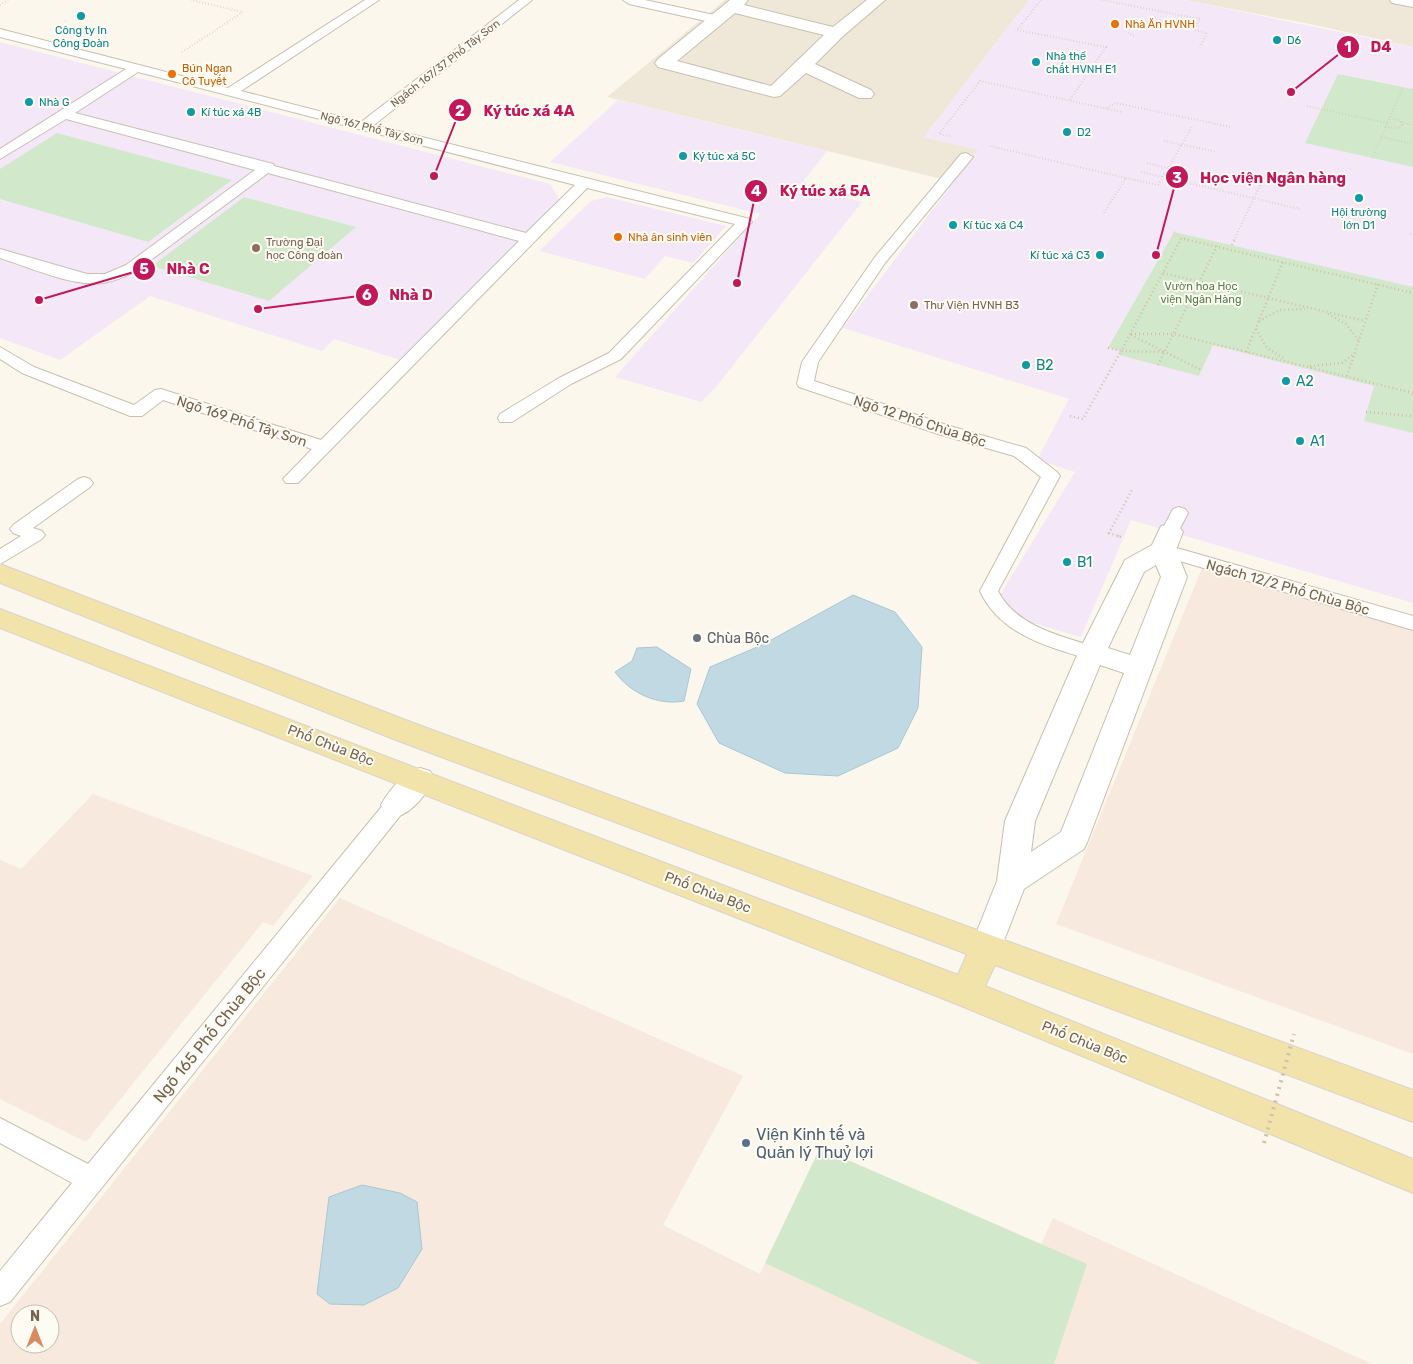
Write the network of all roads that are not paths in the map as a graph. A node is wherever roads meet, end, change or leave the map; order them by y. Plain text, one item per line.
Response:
1 (373, 0) edge
2 (526, 0) edge
3 (629, 0) edge
4 (878, 0) edge
5 (1396, 0) edge
6 (736, 3) edge
7 (1413, 3) edge
8 (715, 20) junction
9 (0, 33) edge
10 (836, 34) junction
11 (804, 65) junction
12 (136, 68) junction
13 (230, 92) junction
14 (865, 94) dead end
15 (63, 114) junction
16 (364, 126) junction
17 (0, 140) edge
18 (15, 145) junction
19 (0, 155) edge
20 (966, 157) dead end
21 (268, 167) junction
22 (584, 183) junction
23 (530, 239) junction
24 (0, 253) edge
25 (0, 352) edge
26 (506, 418) dead end
27 (324, 447) junction
28 (292, 479) dead end
29 (84, 483) dead end
30 (1171, 532) junction
31 (0, 558) edge
32 (0, 573) edge
33 (0, 618) edge
34 (1413, 623) edge
35 (1092, 654) junction
36 (1140, 668) junction
37 (420, 779) junction
38 (396, 804) joint
39 (1012, 881) junction
40 (987, 946) junction
41 (966, 993) junction
42 (1413, 1106) edge
43 (0, 1130) edge
44 (1413, 1176) edge
45 (92, 1180) junction
46 (0, 1292) edge

1 - 13 lane
2 - 16 lane, Ngách 167/37 Phố Tây Sơn
3 - 8 lane
4 - 10 street
5 - 7 lane
6 - 8 street
6 - 10 street
8 - 11 street
9 - 12 lane, Ngõ 167 Phố Tây Sơn
10 - 11 street
11 - 14 street
12 - 13 lane, Ngõ 167 Phố Tây Sơn
12 - 15 lane
13 - 16 lane, Ngõ 167 Phố Tây Sơn
15 - 18 lane
15 - 21 lane
16 - 22 lane, Ngõ 167 Phố Tây Sơn
17 - 18 lane
18 - 19 lane
20 - 35 lane, Ngõ 12 Phố Chùa Bộc
21 - 23 lane
21 - 24 lane
22 - 23 lane
22 - 26 lane, Ngõ 167 Phố Tây Sơn
23 - 27 lane
25 - 27 lane, Ngõ 169 Phố Tây Sơn
27 - 28 lane
29 - 31 lane
30 - 34 lane, Ngách 12/2 Phố Chùa Bộc
30 - 35 street
30 - 36 street
32 - 40 main road
33 - 37 main road, Phố Chùa Bộc
35 - 36 street, Ngõ 12 Phố Chùa Bộc
35 - 39 street
36 - 39 street
37 - 38 street, Ngõ 165 Phố Chùa Bộc
37 - 41 main road, Phố Chùa Bộc
38 - 45 lane, Ngõ 165 Phố Chùa Bộc
39 - 40 street
40 - 41 main road
40 - 42 main road
41 - 44 main road, Phố Chùa Bộc
43 - 45 lane
45 - 46 lane, Ngõ 165 Phố Chùa Bộc

